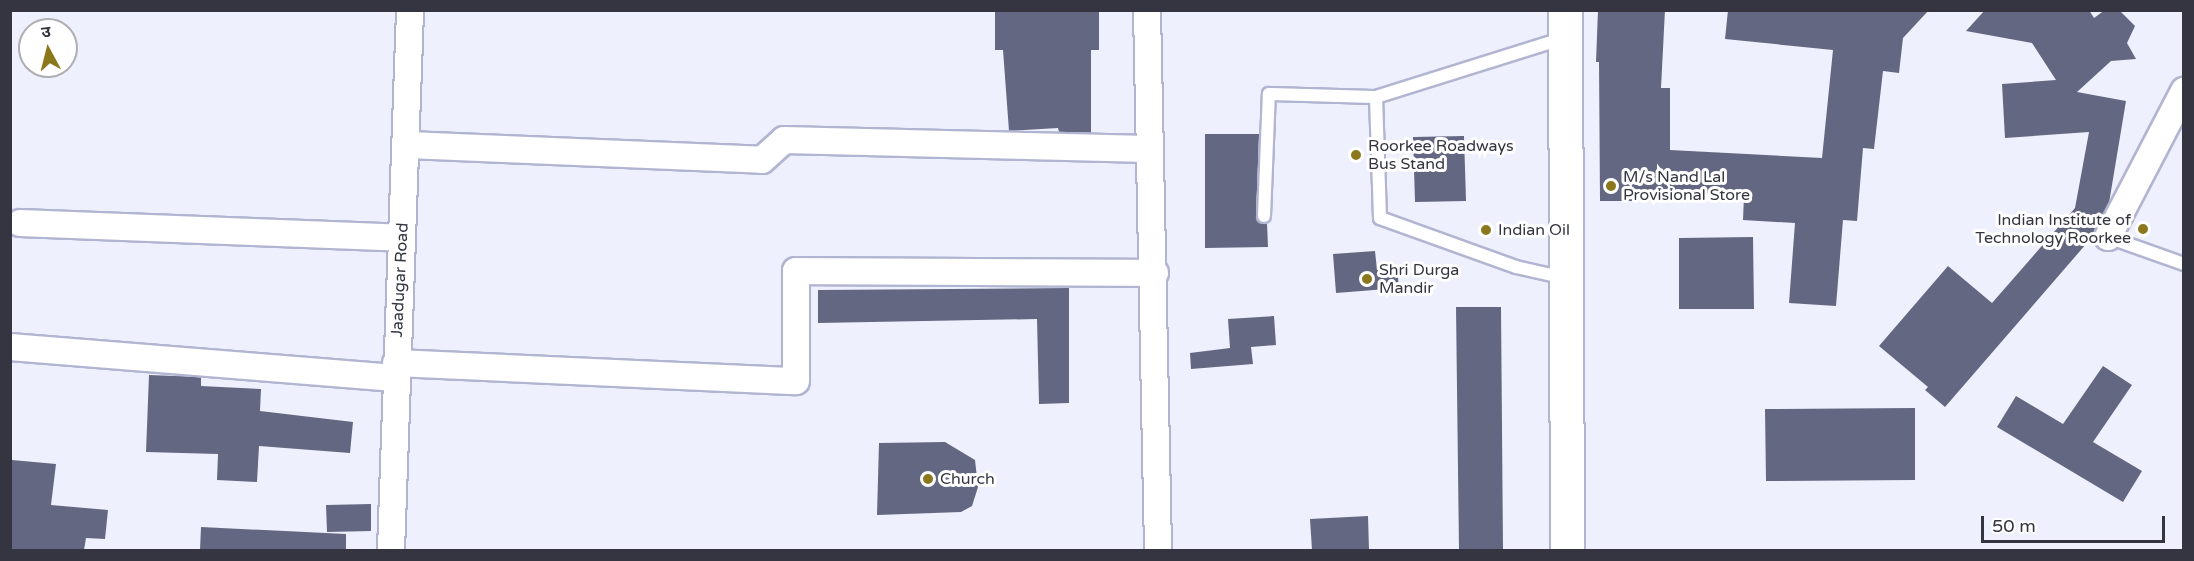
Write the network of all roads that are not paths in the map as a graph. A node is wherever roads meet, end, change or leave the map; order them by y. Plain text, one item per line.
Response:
1 (410, 10) edge
2 (1147, 10) edge
3 (1565, 24) edge
4 (2184, 91) edge
5 (1376, 97) junction
6 (408, 145) junction
7 (1148, 149) junction
8 (1264, 216) dead end
9 (20, 223) dead end
10 (2108, 237) joint
11 (402, 238) junction
12 (2184, 264) edge
13 (1155, 273) junction
14 (1566, 278) junction
15 (10, 347) edge
16 (396, 371) junction
17 (392, 550) edge
18 (1158, 550) edge
19 (1567, 550) edge

1 - 6 street, Jaadugar Road
2 - 7 street
3 - 5 lane
3 - 14 main road
4 - 10 street
5 - 8 lane
5 - 14 lane
6 - 7 street
6 - 11 street, Jaadugar Road
7 - 13 street
9 - 11 street
10 - 12 lane
11 - 16 street, Jaadugar Road
13 - 16 street
13 - 18 street
14 - 19 main road
15 - 16 street
16 - 17 street, Jaadugar Road

